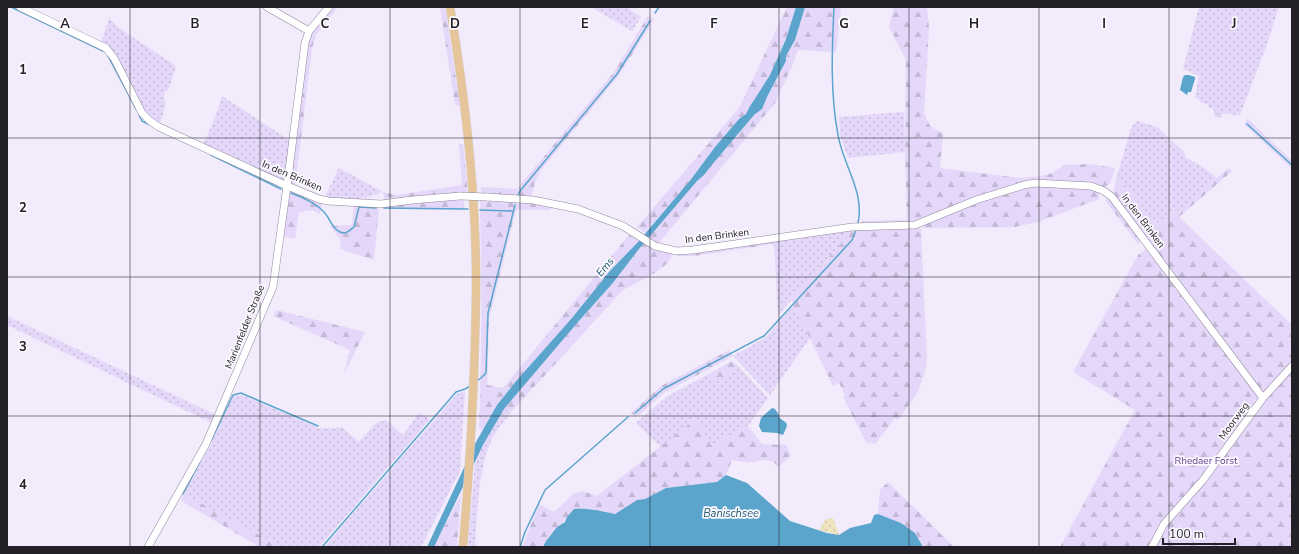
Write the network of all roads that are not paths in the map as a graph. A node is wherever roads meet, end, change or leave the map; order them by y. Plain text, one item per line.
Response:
1 (20, 7) edge
2 (267, 7) edge
3 (329, 7) edge
4 (450, 7) edge
5 (309, 31) junction
6 (288, 186) junction
7 (1292, 366) edge
8 (1263, 398) junction
9 (148, 547) edge
10 (463, 547) edge
11 (1152, 547) edge

1 - 6 street, In den Brinken
2 - 5 street
3 - 5 street, Marienfelder Straße
4 - 10 main road
5 - 6 street, Marienfelder Straße
6 - 8 street, In den Brinken, bridge
6 - 9 street, Marienfelder Straße
7 - 8 street, Moorweg
8 - 11 street, Moorweg

